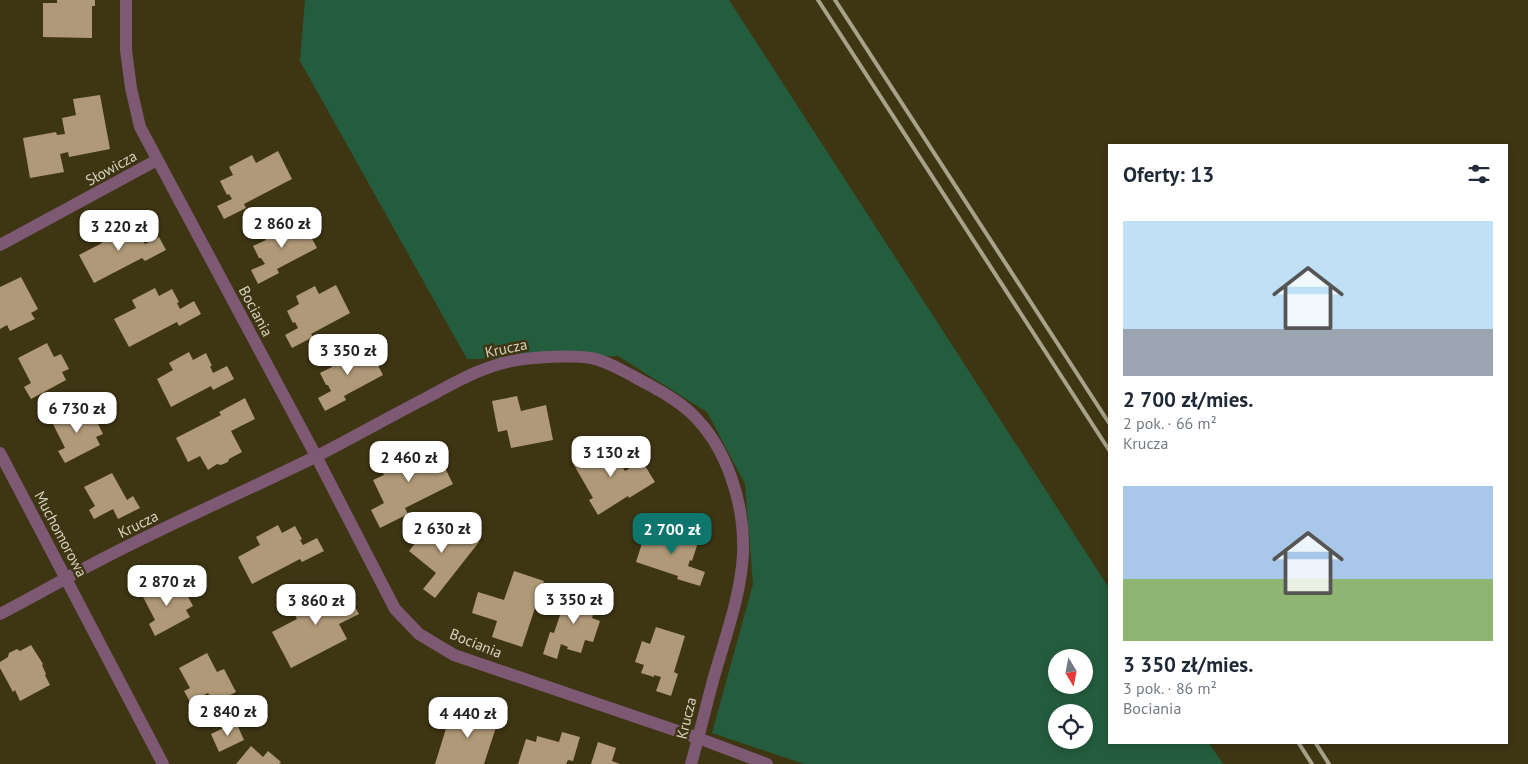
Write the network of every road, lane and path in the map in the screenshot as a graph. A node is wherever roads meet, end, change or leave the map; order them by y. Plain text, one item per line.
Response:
1 (126, 0) edge
2 (157, 160) junction
3 (0, 245) edge
4 (0, 453) edge
5 (316, 456) junction
6 (66, 579) junction
7 (0, 614) edge
8 (698, 738) junction
9 (163, 764) edge
10 (691, 764) edge
11 (766, 764) edge

1 - 2 street, Bociania
2 - 3 street, Słowicza
2 - 5 street, Bociania
4 - 6 street, Muchomorowa
5 - 6 street, Krucza
5 - 8 street, Bociania
5 - 8 street, Krucza
6 - 7 street, Krucza
6 - 9 street, Muchomorowa
8 - 10 street, Krucza
8 - 11 street, Bociania

